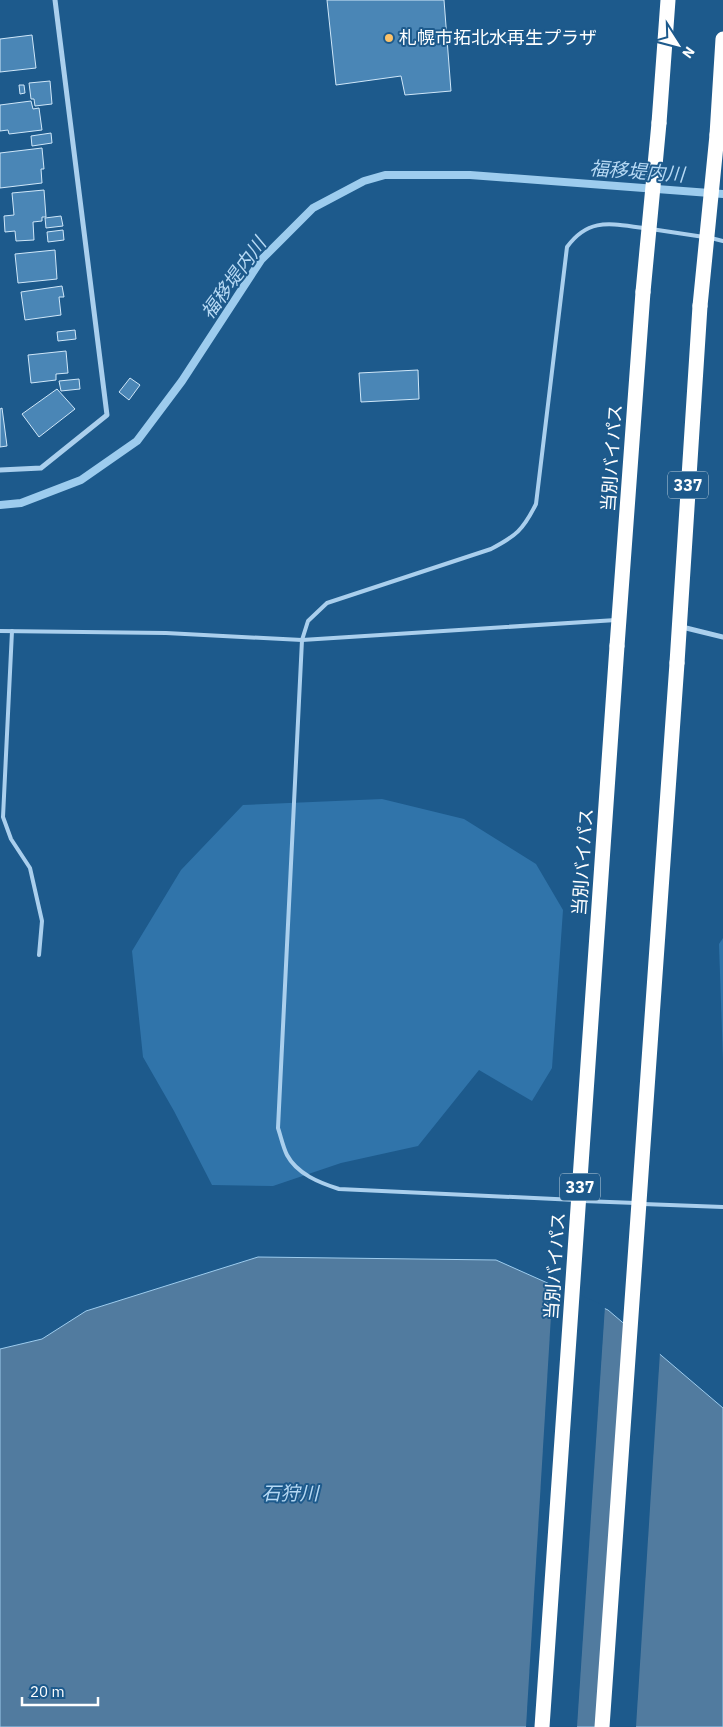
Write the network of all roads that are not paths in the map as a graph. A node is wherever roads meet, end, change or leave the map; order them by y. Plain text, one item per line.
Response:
1 (55, 0) edge
2 (668, 0) edge
3 (723, 39) edge
4 (723, 241) edge
5 (0, 470) edge
6 (618, 620) junction
7 (679, 626) junction
8 (0, 631) edge
9 (12, 631) junction
10 (723, 637) edge
11 (302, 640) junction
12 (39, 955) dead end
13 (723, 1207) edge
14 (542, 1727) edge
15 (602, 1727) edge

1 - 5 street
2 - 6 highway, 当別バイパス / 337, bridge
3 - 7 highway, 337, bridge
4 - 11 lane
6 - 11 lane
6 - 14 highway, 当別バイパス / 337, bridge
7 - 10 street
7 - 15 highway, 337, bridge
8 - 9 lane
9 - 11 lane
9 - 12 lane
11 - 13 lane

